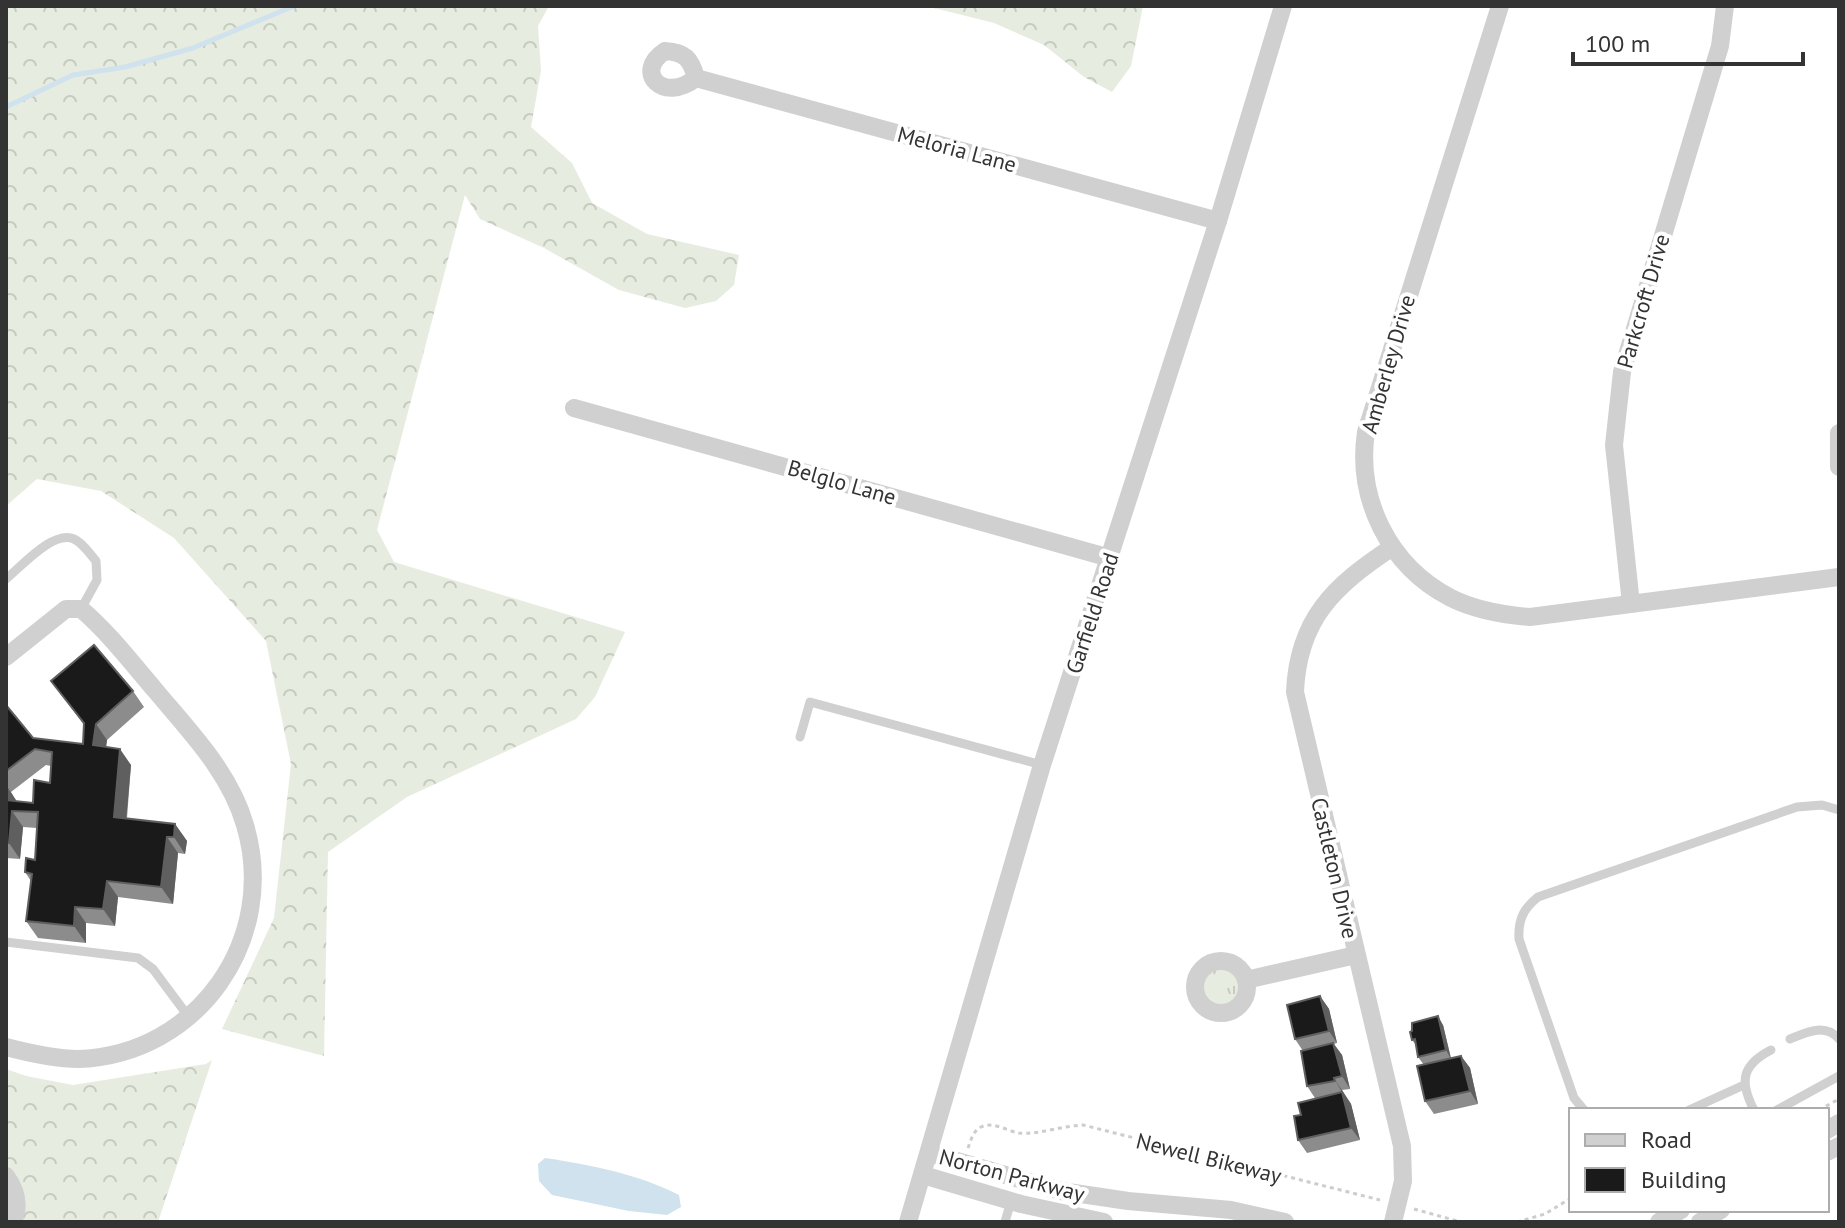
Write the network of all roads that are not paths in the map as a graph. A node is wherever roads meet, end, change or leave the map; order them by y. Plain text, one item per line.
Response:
1 (1283, 6) edge
2 (1500, 6) edge
3 (1725, 6) edge
4 (696, 78) dead end
5 (1218, 221) junction
6 (574, 408) dead end
7 (1839, 433) edge
8 (1839, 467) edge
9 (1391, 548) junction
10 (1110, 558) junction
11 (1839, 577) edge
12 (6, 579) edge
13 (1631, 604) junction
14 (81, 609) junction
15 (6, 657) edge
16 (800, 737) dead end
17 (1042, 765) junction
18 (1839, 810) edge
19 (6, 942) edge
20 (1356, 955) junction
21 (1246, 980) dead end
22 (188, 1016) junction
23 (1838, 1035) edge
24 (1790, 1039) dead end
25 (6, 1047) edge
26 (1771, 1050) dead end
27 (1839, 1076) edge
28 (1744, 1085) junction
29 (1582, 1108) edge
30 (1693, 1108) edge
31 (1753, 1108) edge
32 (1781, 1108) edge
33 (929, 1153) junction
34 (923, 1175) junction
35 (6, 1176) edge
36 (1011, 1201) junction
37 (1677, 1212) edge
38 (1396, 1213) edge
39 (13, 1222) edge
40 (908, 1222) edge
41 (1005, 1222) edge
42 (1104, 1222) edge
43 (1285, 1222) edge
44 (1659, 1222) edge

1 - 5 street, Garfield Road
2 - 9 street, Amberley Drive
3 - 13 street, Parkcroft Drive
4 - 5 street, Meloria Lane
5 - 10 street, Garfield Road
6 - 10 street, Belglo Lane
7 - 8 street
9 - 13 street, Amberley Drive
9 - 20 street, Castleton Drive
10 - 17 street, Garfield Road
11 - 13 street, Amberley Drive
12 - 14 lane
14 - 15 street
14 - 22 street
16 - 17 lane
17 - 33 street, Garfield Road
18 - 29 lane
19 - 22 lane
20 - 21 street
20 - 38 street, Castleton Drive
22 - 25 street
23 - 24 lane
26 - 28 lane
27 - 32 lane
28 - 30 lane
28 - 31 lane
33 - 34 street, Garfield Road
33 - 43 street, Norton Parkway
34 - 36 street, Norton Parkway
34 - 40 street, Garfield Road
35 - 39 street
36 - 41 lane
36 - 42 street, Norton Parkway
37 - 44 street

